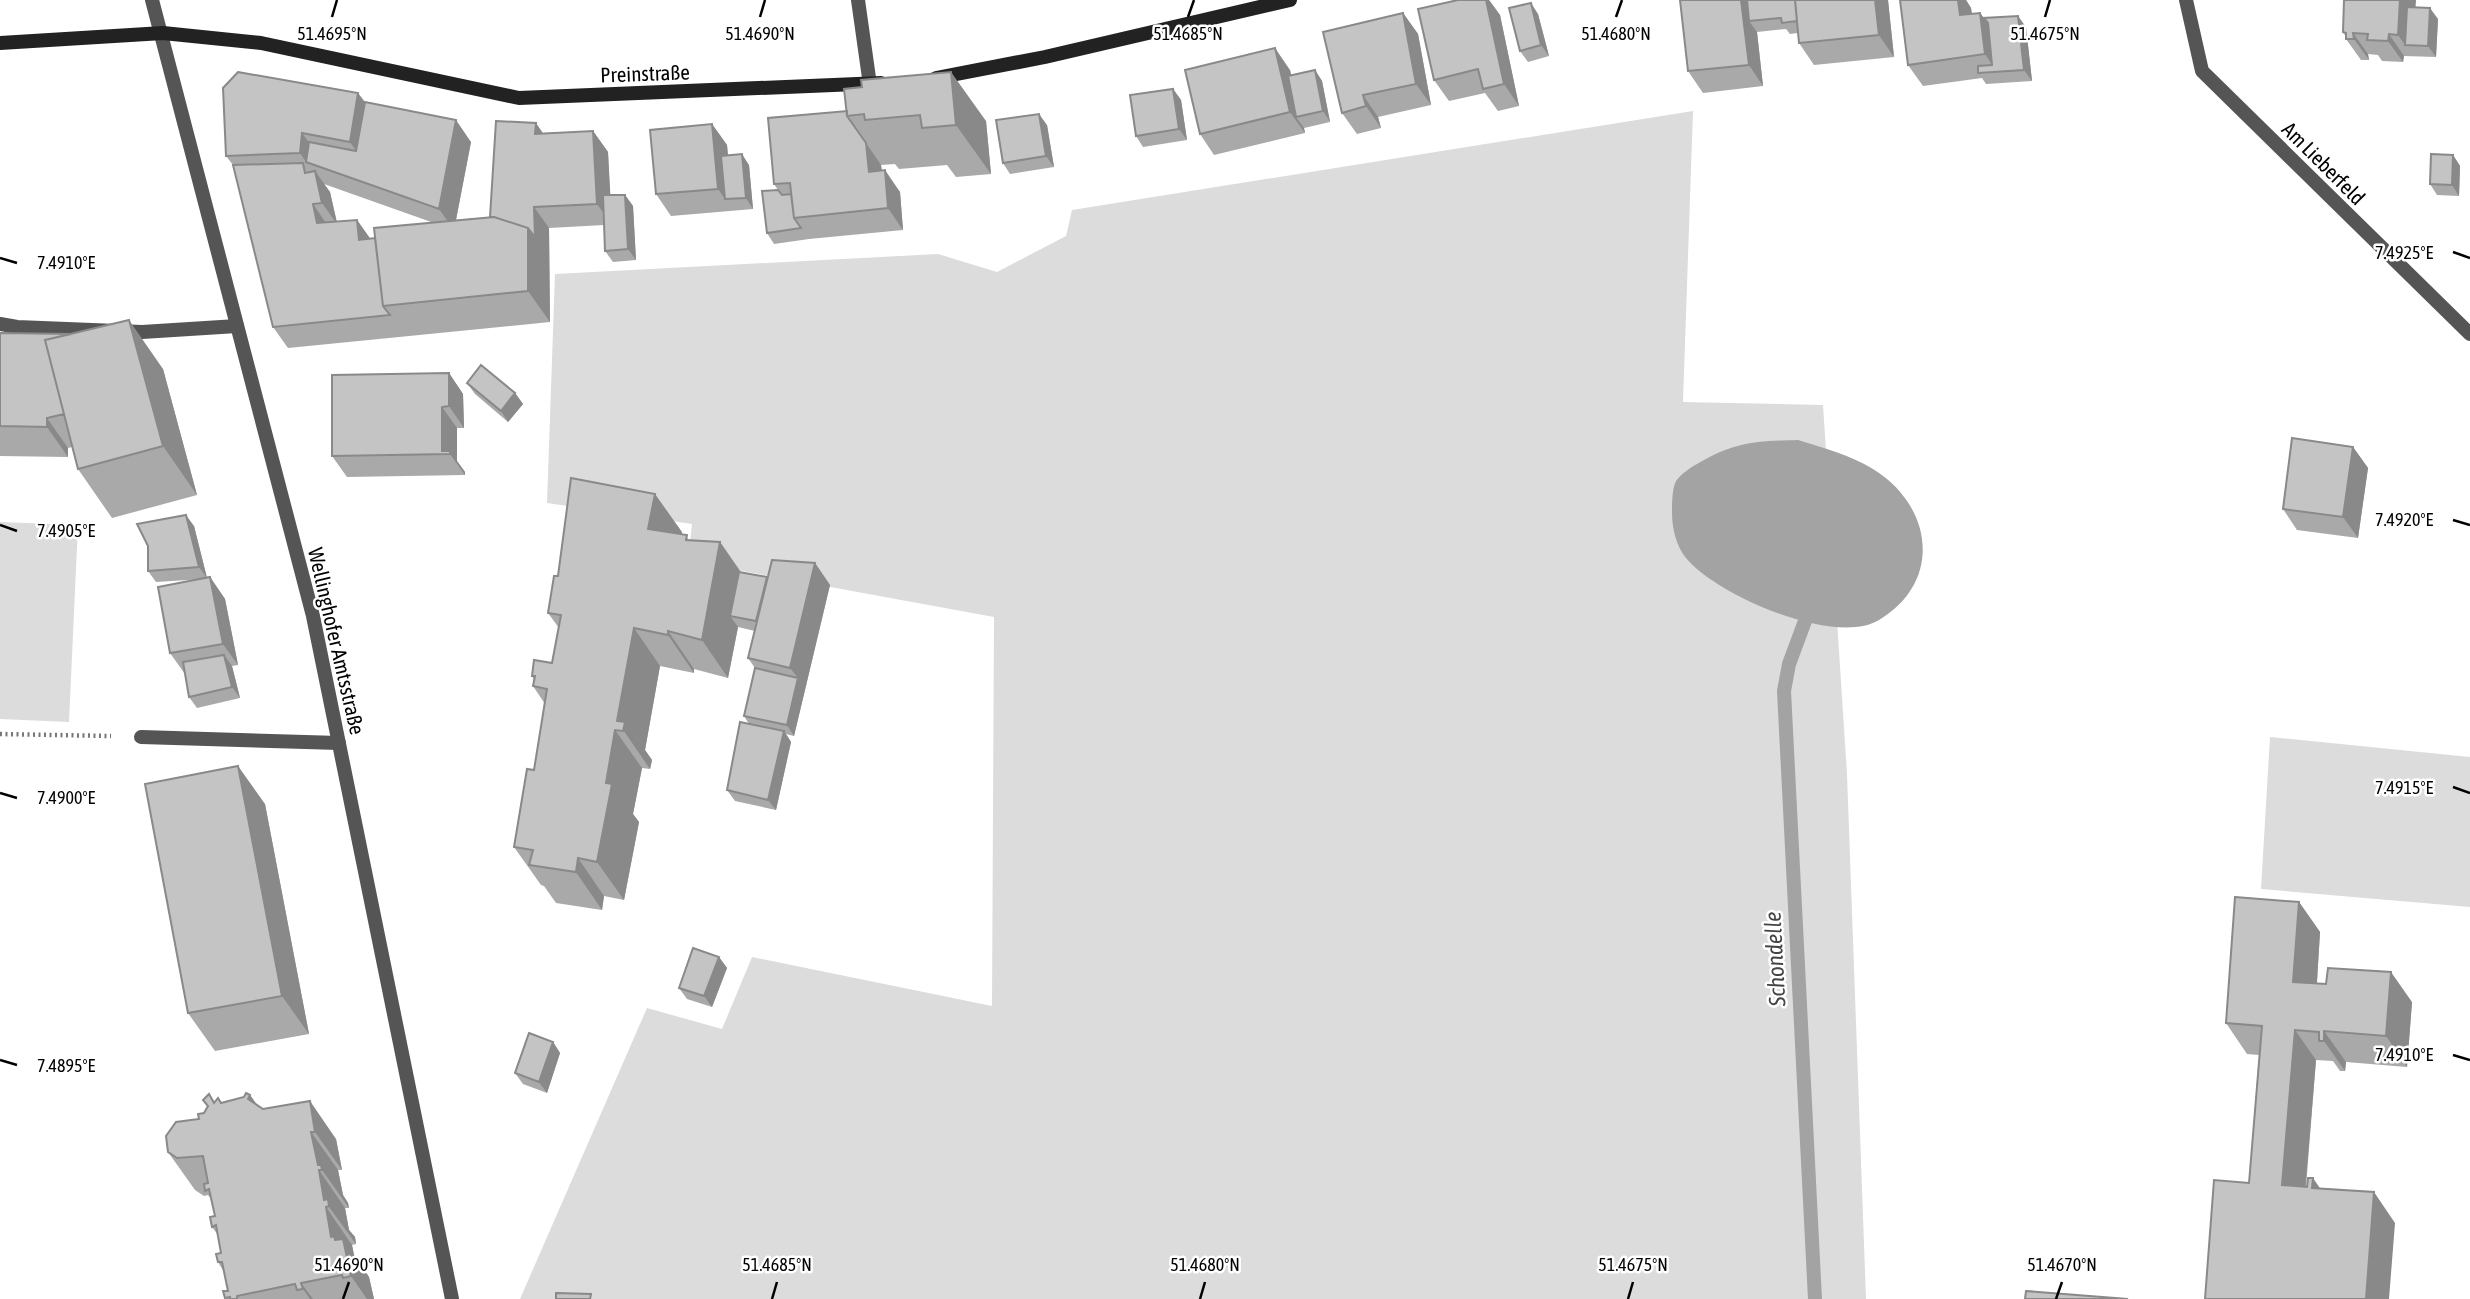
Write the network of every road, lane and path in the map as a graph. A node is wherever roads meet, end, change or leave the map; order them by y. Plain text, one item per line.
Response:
1 (152, 0) edge
2 (858, 0) edge
3 (1290, 0) edge
4 (2186, 0) edge
5 (163, 33) junction
6 (0, 43) edge
7 (920, 79) edge
8 (895, 82) edge
9 (870, 85) junction
10 (0, 324) edge
11 (237, 326) junction
12 (2470, 334) edge
13 (0, 734) edge
14 (141, 737) joint
15 (339, 743) junction
16 (452, 1299) edge

1 - 5 street, Wellinghofer Amtsstraße
2 - 9 street
3 - 7 street
4 - 12 street, Am Lieberfeld
5 - 6 street, Preinstraße
5 - 9 street, Preinstraße
5 - 11 street, Wellinghofer Amtsstraße
8 - 9 street, Preinstraße
10 - 11 street
11 - 15 street, Wellinghofer Amtsstraße
13 - 14 path
14 - 15 street
15 - 16 street, Wellinghofer Amtsstraße

